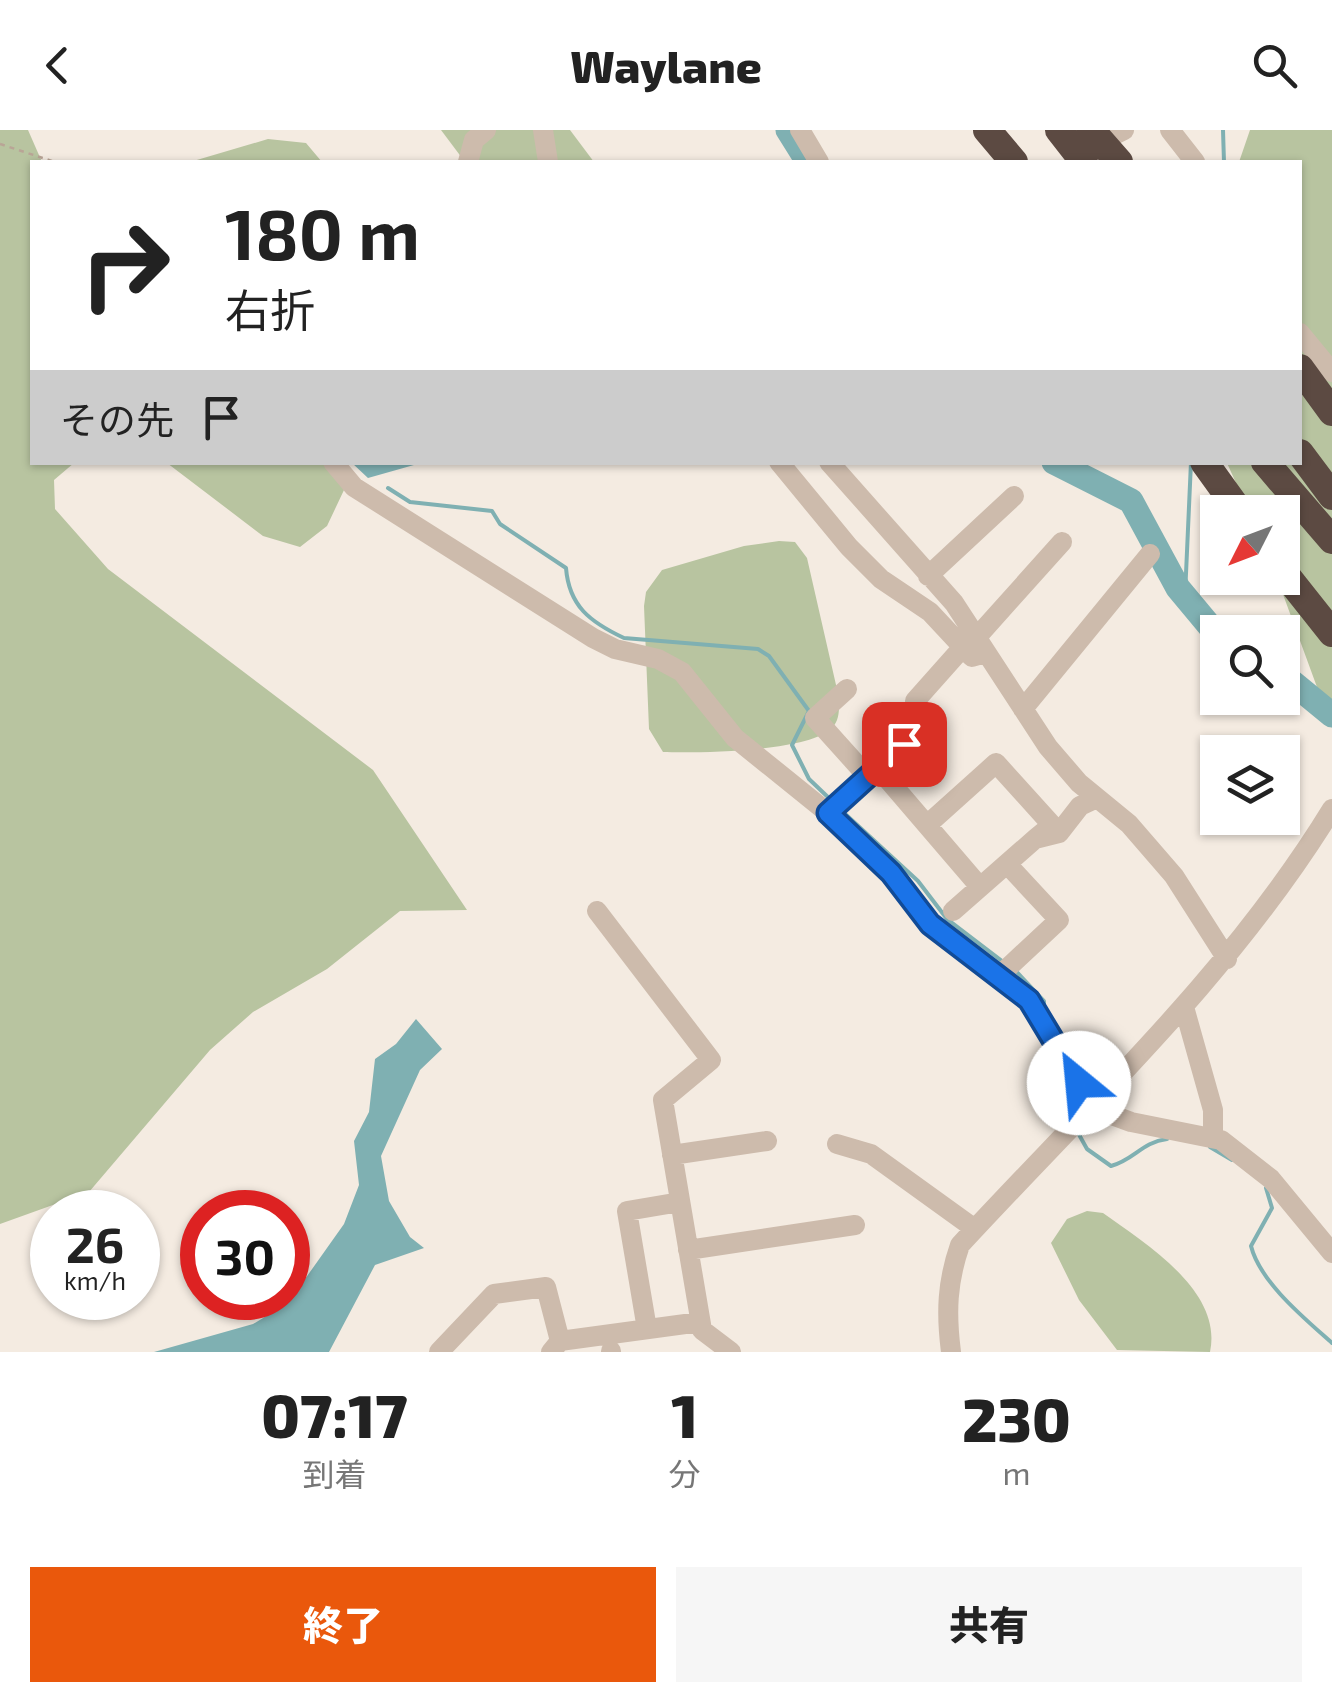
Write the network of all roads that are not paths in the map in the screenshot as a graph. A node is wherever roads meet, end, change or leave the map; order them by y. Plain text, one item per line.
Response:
1 (486, 130) edge
2 (543, 130) edge
3 (800, 130) edge
4 (972, 130) edge
5 (987, 130) edge
6 (1060, 130) edge
7 (1170, 130) edge
8 (469, 160) edge
9 (548, 160) edge
10 (818, 160) edge
11 (993, 160) edge
12 (1012, 160) edge
13 (1072, 160) edge
14 (1193, 160) edge
15 (1302, 335) edge
16 (1302, 371) edge
17 (1332, 372) edge
18 (1332, 412) edge
19 (1302, 456) edge
20 (336, 465) edge
21 (781, 465) edge
22 (834, 465) edge
23 (1206, 465) edge
24 (1268, 465) edge
25 (1228, 495) edge
26 (1014, 496) dead end
27 (1332, 496) edge
28 (1332, 540) edge
29 (1062, 542) dead end
30 (1150, 554) dead end
31 (928, 576) junction
32 (1300, 593) edge
33 (1332, 633) edge
34 (975, 646) junction
35 (847, 689) dead end
36 (915, 701) dead end
37 (1024, 709) junction
38 (931, 720) dead end
39 (873, 773) junction
40 (1097, 798) junction
41 (1332, 810) edge
42 (828, 813) junction
43 (927, 825) junction
44 (1034, 839) junction
45 (1007, 864) junction
46 (980, 887) junction
47 (598, 911) dead end
48 (953, 911) dead end
49 (1227, 959) junction
50 (999, 976) junction
51 (1184, 1007) junction
52 (1093, 1108) junction
53 (1213, 1138) junction
54 (767, 1141) dead end
55 (837, 1144) dead end
56 (672, 1155) junction
57 (680, 1202) junction
58 (855, 1224) dead end
59 (975, 1229) junction
60 (688, 1250) junction
61 (1332, 1253) edge
62 (700, 1322) junction
63 (647, 1329) junction
64 (556, 1347) edge
65 (439, 1352) edge
66 (731, 1352) edge
67 (951, 1352) edge

1 - 8 street
2 - 9 street
3 - 10 street
4 - 11 highway
5 - 12 highway
6 - 13 highway
7 - 14 street
15 - 17 street
16 - 18 highway
19 - 27 highway
20 - 42 street
21 - 34 street
22 - 31 street
23 - 25 highway
24 - 28 highway
26 - 31 street
29 - 34 street
30 - 37 street
31 - 34 street
32 - 33 highway
34 - 36 street
34 - 37 street
35 - 39 street
37 - 40 street
38 - 39 street
39 - 42 street
39 - 43 street
40 - 44 street
40 - 49 street
41 - 49 street
42 - 50 street
43 - 44 street
43 - 46 street
44 - 45 street
45 - 46 street
45 - 50 street
46 - 48 street
47 - 56 street
49 - 51 street
50 - 52 street
51 - 52 street
51 - 53 street
52 - 53 street
52 - 59 street
53 - 61 street
54 - 56 street
55 - 59 street
56 - 57 street
57 - 60 street
57 - 63 street
58 - 60 street
59 - 67 street
60 - 62 street
62 - 63 street
62 - 66 street
63 - 64 street
64 - 65 street

